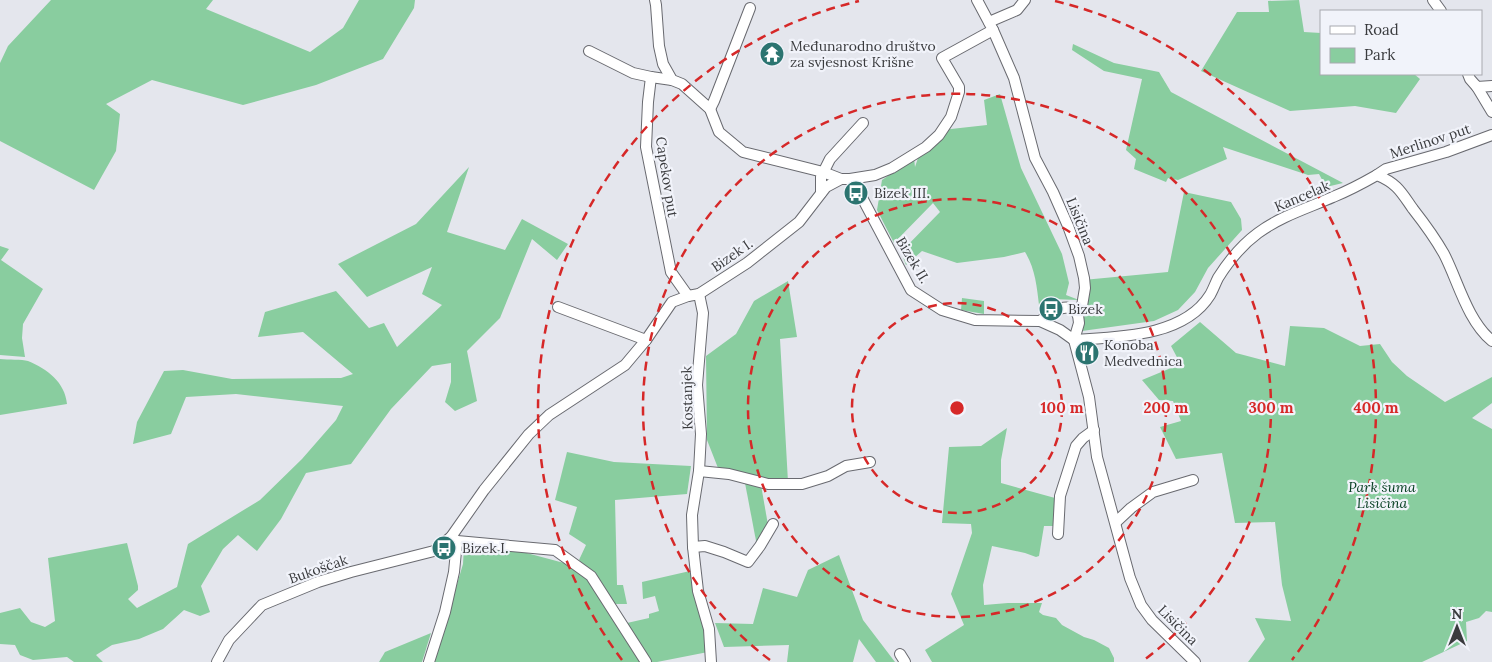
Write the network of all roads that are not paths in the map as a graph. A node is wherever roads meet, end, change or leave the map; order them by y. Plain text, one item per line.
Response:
1 (977, 0) edge
2 (1025, 0) edge
3 (657, 2) edge
4 (750, 8) dead end
5 (991, 26) junction
6 (589, 50) dead end
7 (1468, 75) edge
8 (651, 77) junction
9 (672, 80) junction
10 (1492, 86) edge
11 (1477, 87) junction
12 (710, 109) junction
13 (1492, 112) edge
14 (863, 123) dead end
15 (1492, 135) edge
16 (823, 172) junction
17 (1378, 175) junction
18 (846, 179) junction
19 (821, 193) junction
20 (700, 294) junction
21 (688, 296) junction
22 (558, 307) dead end
23 (1078, 315) junction
24 (1040, 321) junction
25 (646, 340) junction
26 (1074, 340) junction
27 (1492, 341) edge
28 (1094, 430) junction
29 (870, 462) dead end
30 (699, 471) junction
31 (1193, 480) dead end
32 (1116, 522) junction
33 (773, 524) dead end
34 (1058, 534) dead end
35 (454, 539) junction
36 (693, 547) junction
37 (217, 662) edge
38 (429, 662) edge
39 (646, 662) edge
40 (711, 662) edge
41 (1195, 662) edge

1 - 5 street
2 - 5 street
3 - 9 street
4 - 12 street
5 - 18 street
5 - 23 street, Lisičina
6 - 8 street
7 - 11 street
8 - 9 street
8 - 21 street, Capekov put
9 - 12 street
10 - 11 street
11 - 13 street
12 - 16 street
14 - 16 street
15 - 17 street, Merlinov put
16 - 18 street
16 - 19 street
17 - 26 street, Kancelak
17 - 27 street
18 - 19 street, Bizek I.
18 - 24 street, Bizek II.
19 - 20 street, Bizek I.
20 - 21 street, Bizek I.
20 - 30 street, Kostanjek
21 - 25 street, Bizek I.
22 - 25 street
23 - 24 street
23 - 26 street, Lisičina
24 - 26 street, Bizek II.
25 - 35 street, Bizek I.
26 - 28 street, Lisičina
28 - 32 street, Lisičina
28 - 34 street
29 - 30 street
30 - 36 street, Kostanjek
31 - 32 street
32 - 41 street, Lisičina
33 - 36 street
35 - 37 street, Bukoščak
35 - 38 street
35 - 39 street
36 - 40 street, Kostanjek

